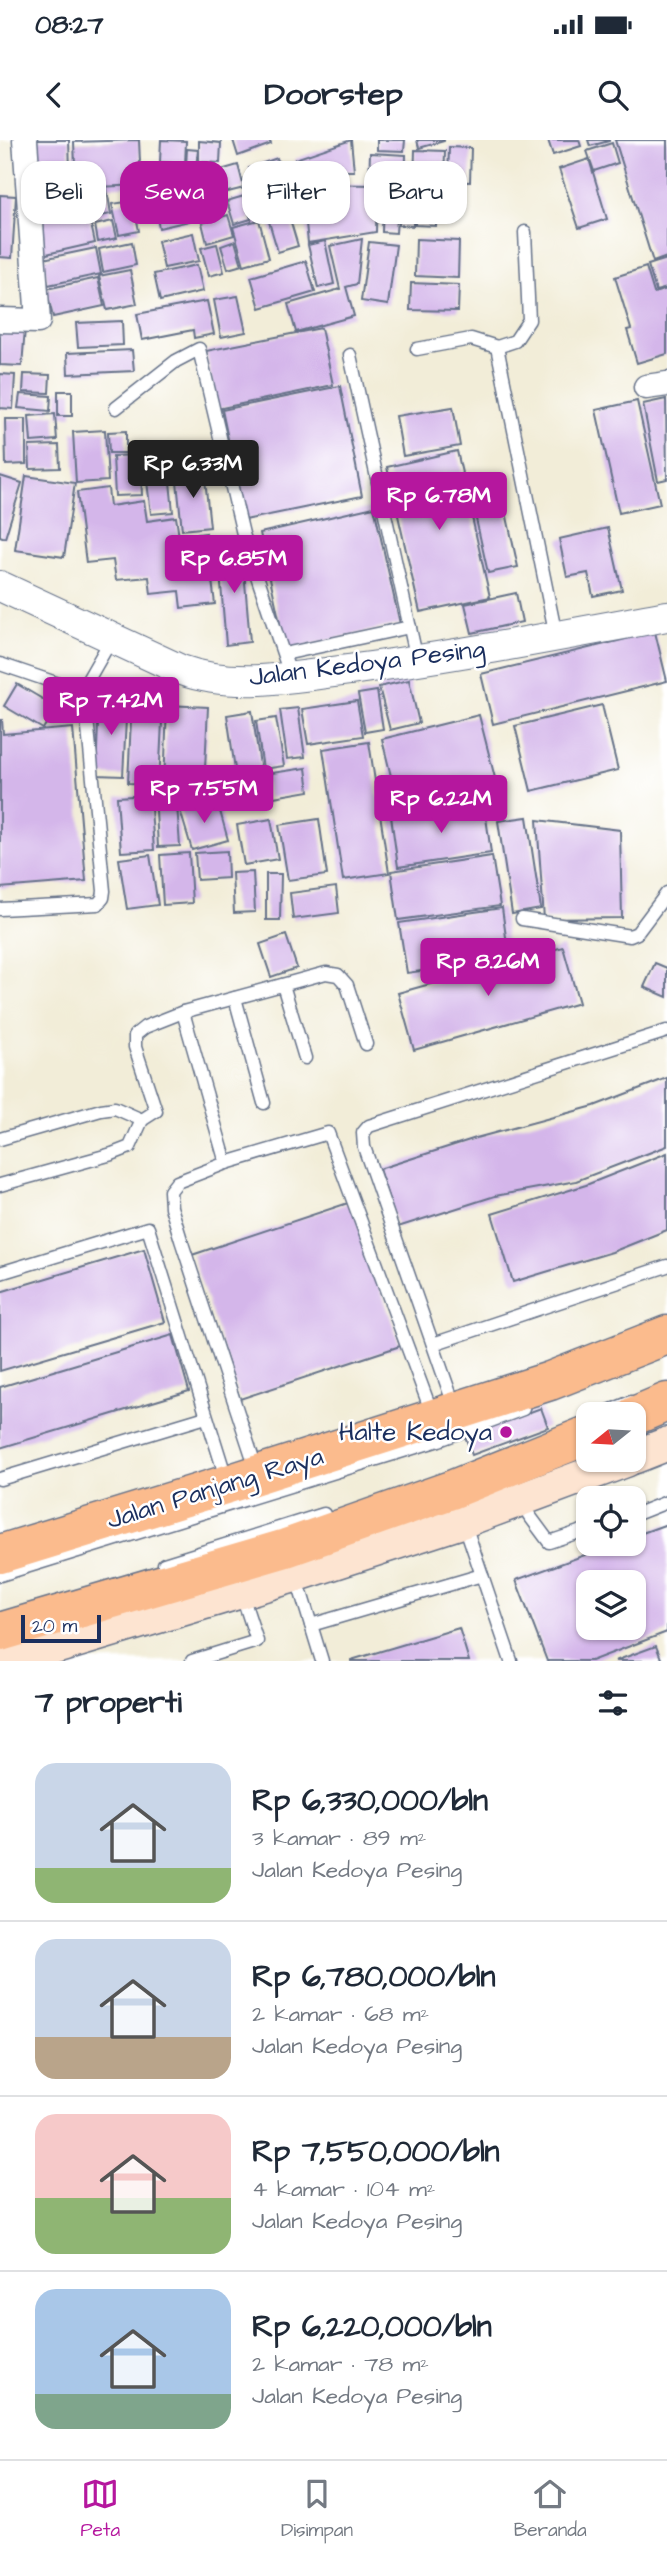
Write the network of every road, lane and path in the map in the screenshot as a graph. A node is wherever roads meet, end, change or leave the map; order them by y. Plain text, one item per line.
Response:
1 (25, 140) edge
2 (525, 232) dead end
3 (0, 320) edge
4 (497, 347) junction
5 (417, 349) dead end
6 (350, 355) dead end
7 (116, 408) dead end
8 (0, 586) edge
9 (667, 616) edge
10 (410, 627) junction
11 (556, 636) junction
12 (113, 638) junction
13 (417, 661) junction
14 (0, 664) edge
15 (288, 666) junction
16 (81, 692) junction
17 (667, 893) edge
18 (0, 909) edge
19 (522, 919) dead end
20 (284, 985) junction
21 (234, 998) junction
22 (183, 1012) junction
23 (667, 1031) edge
24 (366, 1044) dead end
25 (305, 1058) dead end
26 (264, 1103) dead end
27 (142, 1120) junction
28 (0, 1139) edge
29 (226, 1163) junction
30 (0, 1185) edge
31 (667, 1266) edge
32 (0, 1273) edge
33 (667, 1335) edge
34 (433, 1344) junction
35 (535, 1405) dead end
36 (445, 1415) junction
37 (206, 1417) junction
38 (576, 1439) edge
39 (667, 1444) edge
40 (646, 1452) edge
41 (595, 1472) edge
42 (0, 1479) edge
43 (243, 1480) junction
44 (522, 1499) junction
45 (667, 1502) edge
46 (646, 1510) edge
47 (463, 1521) junction
48 (576, 1534) edge
49 (333, 1536) junction
50 (0, 1554) edge
51 (155, 1567) dead end
52 (0, 1575) edge
53 (296, 1575) junction
54 (482, 1575) junction
55 (241, 1592) junction
56 (311, 1625) junction
57 (0, 1632) edge
58 (10, 1661) edge
59 (192, 1661) edge
60 (322, 1661) edge
61 (511, 1661) edge

1 - 3 street
2 - 4 lane
4 - 5 lane
4 - 11 lane
6 - 10 lane
7 - 15 lane
8 - 12 street, Jalan Kedoya Pesing
9 - 11 street, Jalan Kedoya Pesing
10 - 13 lane
10 - 15 lane
11 - 13 street, Jalan Kedoya Pesing
12 - 15 street, Jalan Kedoya Pesing
12 - 16 lane
13 - 15 street, Jalan Kedoya Pesing
14 - 16 lane
16 - 18 lane
17 - 19 lane
20 - 21 lane
20 - 24 lane
20 - 25 lane
21 - 22 lane
21 - 26 lane
22 - 27 lane
22 - 29 lane
23 - 34 lane
27 - 28 lane
27 - 30 lane
29 - 36 lane
29 - 43 lane
31 - 34 lane
32 - 37 lane
33 - 36 main road, Jalan Panjang Raya
34 - 36 lane
35 - 52 lane
36 - 43 main road, Jalan Panjang Raya
37 - 42 lane
37 - 43 lane
38 - 49 main road
39 - 40 main road
41 - 44 main road
43 - 50 main road, Jalan Panjang Raya
44 - 47 main road
44 - 48 lane
45 - 46 lane
47 - 49 main road
47 - 54 lane
49 - 51 lane
49 - 53 main road
49 - 57 main road
53 - 55 main road
53 - 56 lane
54 - 56 lane
54 - 61 lane
55 - 58 main road
55 - 59 lane
56 - 60 lane

